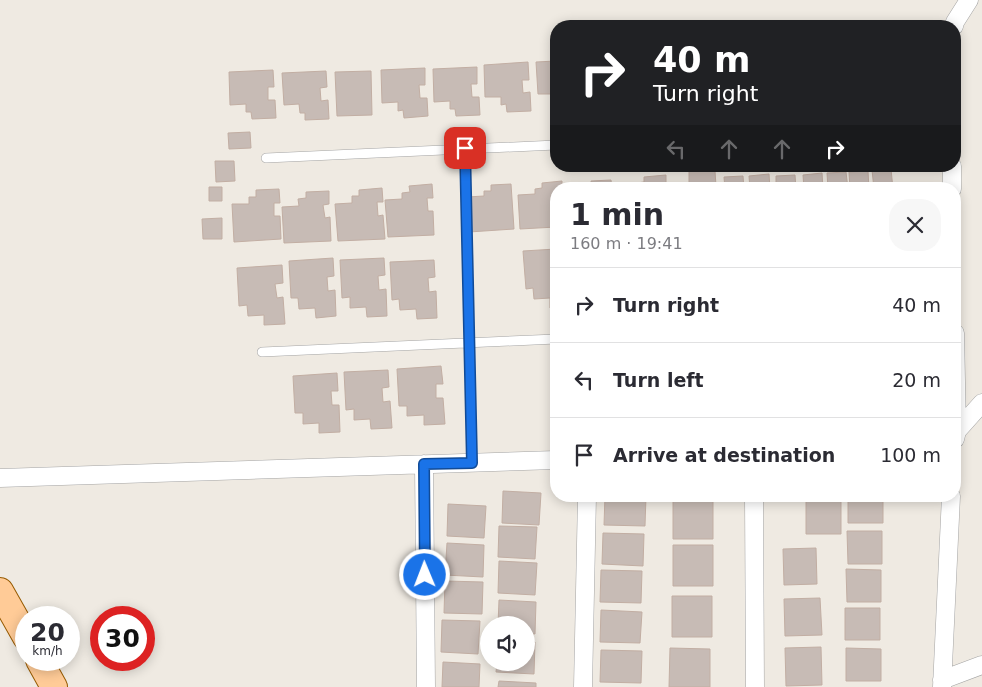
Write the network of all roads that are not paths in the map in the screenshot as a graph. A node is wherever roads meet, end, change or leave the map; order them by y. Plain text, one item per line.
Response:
1 (969, 0) edge
2 (956, 20) edge
3 (550, 145) edge
4 (465, 148) junction
5 (266, 158) dead end
6 (550, 339) edge
7 (468, 343) junction
8 (262, 352) dead end
9 (982, 403) edge
10 (961, 429) edge
11 (550, 460) edge
12 (472, 463) junction
13 (424, 464) junction
14 (0, 478) edge
15 (587, 502) edge
16 (754, 502) edge
17 (951, 502) edge
18 (0, 591) edge
19 (15, 618) edge
20 (982, 665) edge
21 (45, 671) edge
22 (942, 684) edge
23 (54, 687) edge
24 (426, 687) edge
25 (583, 687) edge
26 (755, 687) edge

1 - 2 street
3 - 4 lane
4 - 5 lane
4 - 7 lane
6 - 7 lane
7 - 8 lane
7 - 12 lane
9 - 10 street
11 - 12 street
12 - 13 street
13 - 14 street
13 - 24 street
15 - 25 street
16 - 26 street
17 - 22 street
18 - 19 main road
20 - 22 street
21 - 23 main road

